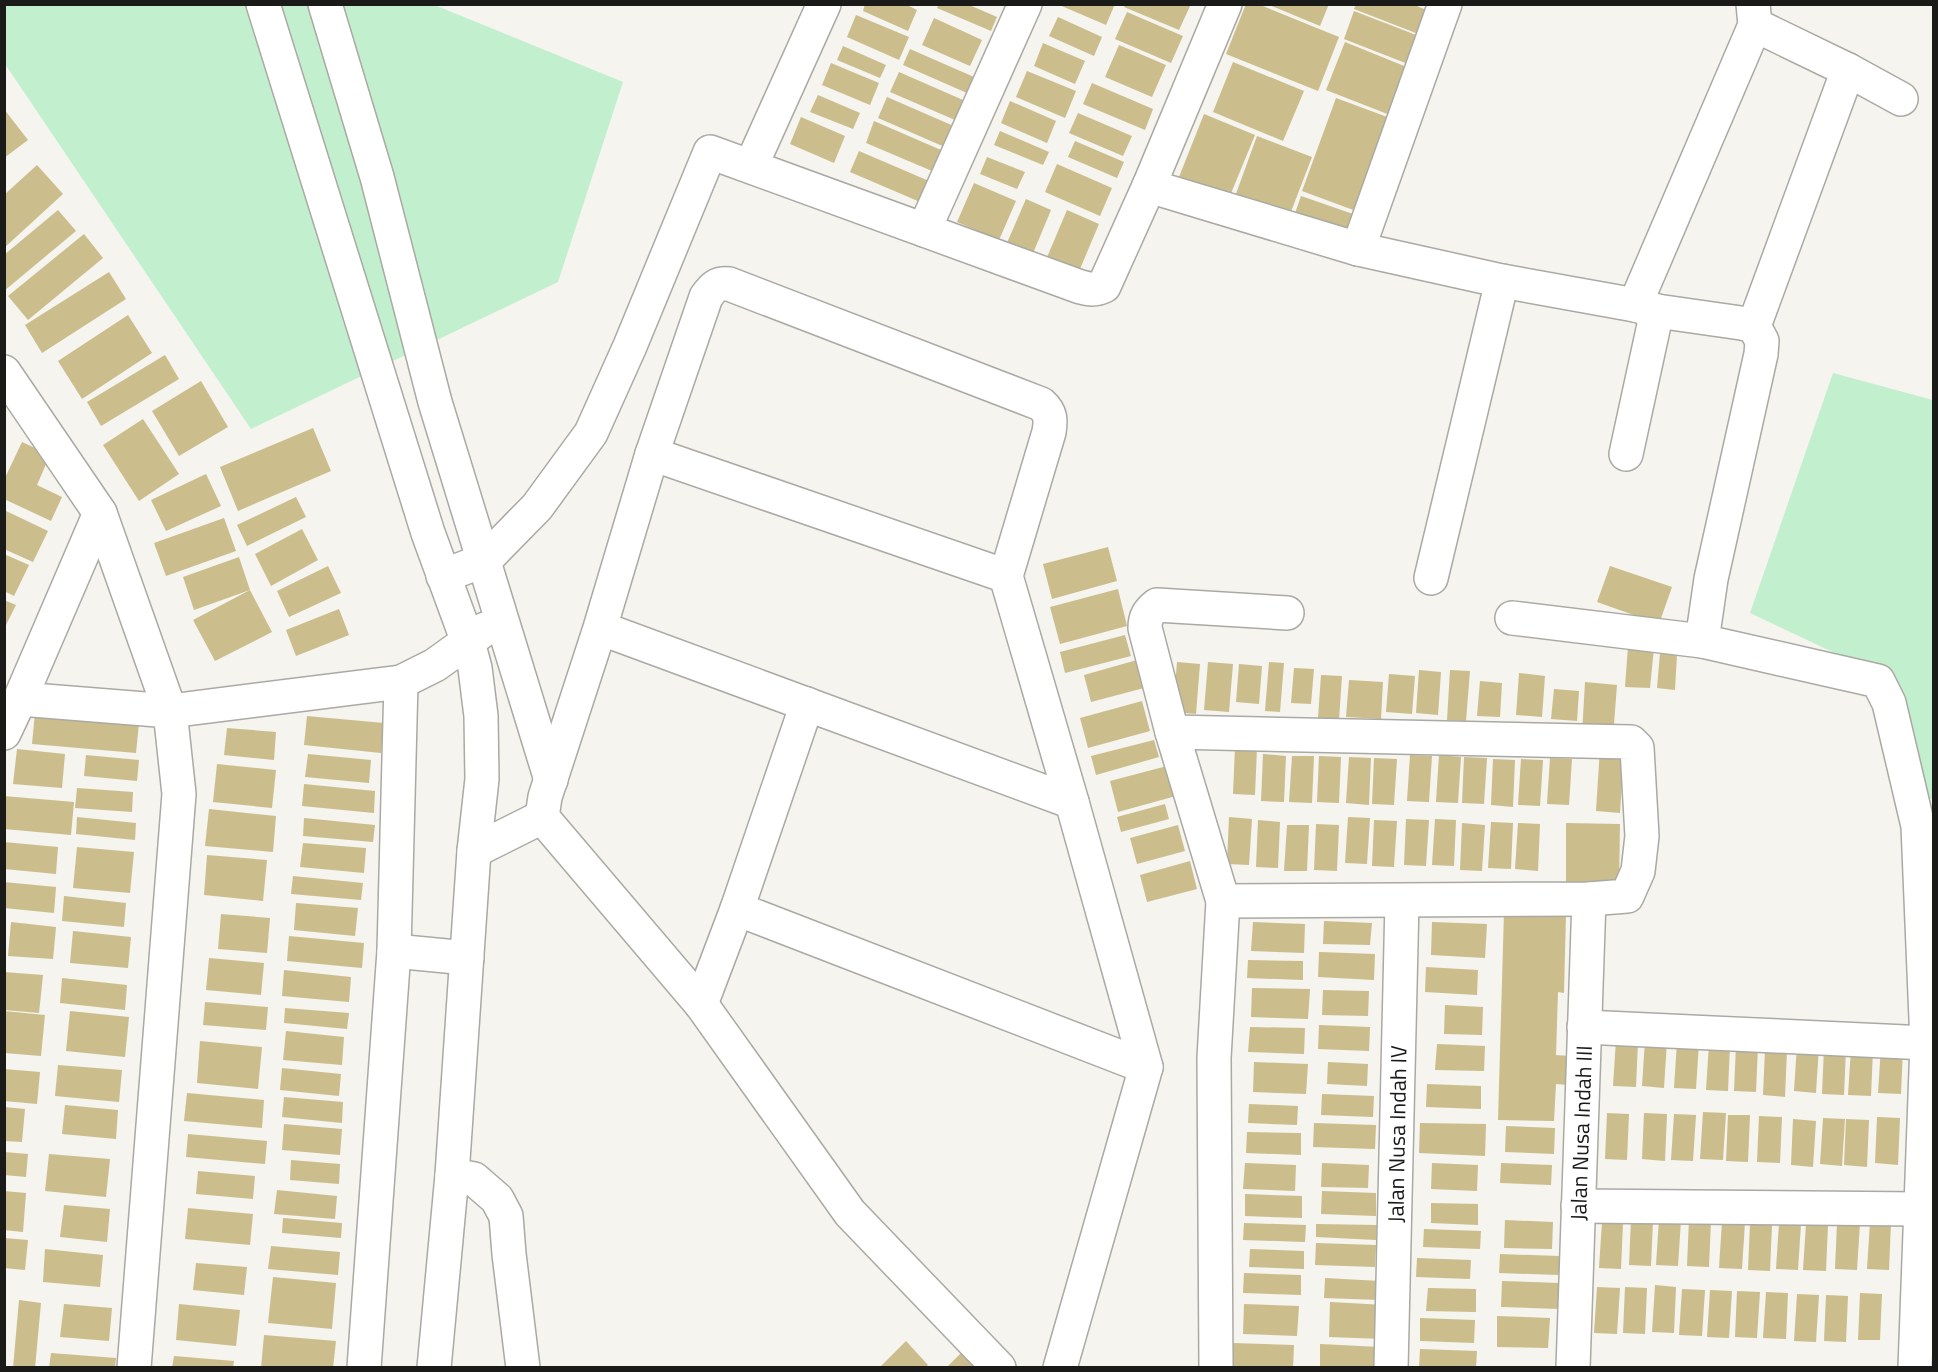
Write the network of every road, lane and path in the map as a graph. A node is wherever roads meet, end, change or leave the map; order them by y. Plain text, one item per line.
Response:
1 (263, 4) edge
2 (325, 4) edge
3 (824, 4) edge
4 (1025, 4) edge
5 (1225, 4) edge
6 (1445, 4) edge
7 (1754, 15) edge
8 (1848, 70) junction
9 (1901, 99) dead end
10 (751, 166) junction
11 (1149, 186) junction
12 (924, 230) junction
13 (1358, 249) junction
14 (1502, 281) junction
15 (1646, 308) junction
16 (1754, 326) junction
17 (4, 372) edge
18 (652, 454) junction
19 (1626, 454) dead end
20 (100, 513) junction
21 (484, 560) junction
22 (443, 576) junction
23 (1006, 576) junction
24 (1431, 578) dead end
25 (1287, 613) dead end
26 (501, 616) junction
27 (1512, 618) dead end
28 (600, 628) junction
29 (1701, 641) junction
30 (468, 642) junction
31 (401, 682) junction
32 (20, 699) junction
33 (807, 704) junction
34 (170, 711) junction
35 (1172, 732) junction
36 (4, 733) edge
37 (551, 780) junction
38 (1072, 802) junction
39 (1924, 811) edge
40 (542, 817) junction
41 (474, 850) junction
42 (1589, 899) junction
43 (1223, 901) junction
44 (1402, 901) junction
45 (737, 909) junction
46 (1928, 940) edge
47 (394, 951) junction
48 (467, 958) junction
49 (701, 1004) junction
50 (1584, 1027) junction
51 (1927, 1043) junction
52 (1146, 1067) junction
53 (452, 1175) junction
54 (1578, 1206) junction
55 (1920, 1209) junction
56 (134, 1368) edge
57 (364, 1368) edge
58 (434, 1368) edge
59 (523, 1368) edge
60 (999, 1368) edge
61 (1060, 1368) edge
62 (1216, 1368) edge
63 (1391, 1368) edge
64 (1574, 1368) edge
65 (1915, 1368) edge

1 - 22 street
2 - 21 street
3 - 10 street
4 - 12 street
5 - 11 street
6 - 13 street
7 - 8 street
7 - 15 street
8 - 9 street
8 - 16 street
10 - 12 street
10 - 21 street
11 - 12 street
11 - 13 street
13 - 14 street
14 - 15 street
14 - 24 street
15 - 16 street
15 - 19 street
16 - 29 street
17 - 20 street
18 - 23 street
18 - 23 street
18 - 28 street
20 - 32 street
20 - 34 street
21 - 22 street
21 - 26 street
22 - 30 street
23 - 38 street
25 - 35 street
26 - 30 street
26 - 37 street
27 - 29 street
28 - 33 street
28 - 37 street
29 - 39 street
30 - 31 street
30 - 41 street
31 - 34 street
31 - 47 street
32 - 34 street
32 - 36 street
33 - 38 street
33 - 45 street
34 - 56 street
35 - 42 street
35 - 43 street
37 - 40 street
38 - 52 street
39 - 46 street
40 - 41 street
40 - 49 street
41 - 48 street
42 - 44 street
42 - 50 street, Jalan Nusa Indah III
43 - 44 street
43 - 62 street
44 - 63 street, Jalan Nusa Indah IV
45 - 49 street
45 - 52 street
46 - 51 street
47 - 48 street
47 - 57 street
48 - 53 street
49 - 60 street
50 - 51 street
50 - 54 street, Jalan Nusa Indah III
51 - 55 street
52 - 61 street
53 - 58 street
53 - 59 street
54 - 55 street
54 - 64 street, Jalan Nusa Indah III
55 - 65 street

